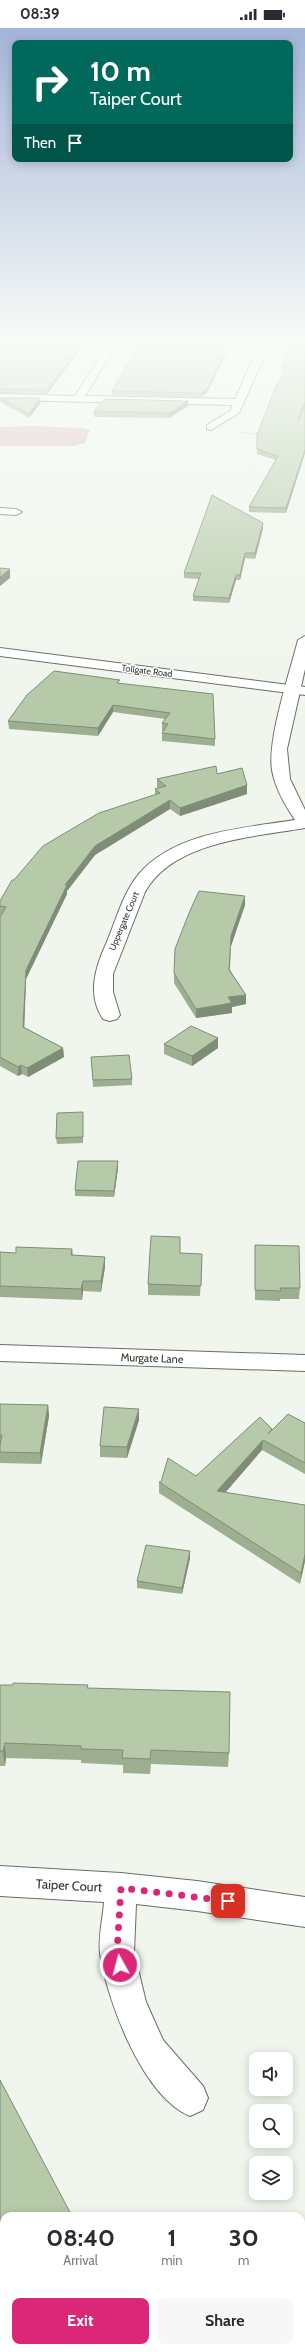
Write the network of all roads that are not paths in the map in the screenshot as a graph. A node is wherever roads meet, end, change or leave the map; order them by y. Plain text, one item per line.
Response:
1 (0, 511) edge
2 (16, 512) dead end
3 (305, 640) edge
4 (0, 652) edge
5 (299, 691) edge
6 (305, 822) edge
7 (110, 1015) dead end
8 (0, 1353) edge
9 (305, 1362) edge
10 (0, 1881) edge
11 (121, 1888) junction
12 (305, 1912) edge
13 (190, 2098) dead end

1 - 2 street
3 - 5 street
4 - 5 street, Tollgate Road
5 - 6 street
6 - 7 street, Uppergate Court
8 - 9 street, Murgate Lane
10 - 11 street, Taiper Court
11 - 12 street, Taiper Court
11 - 13 street

